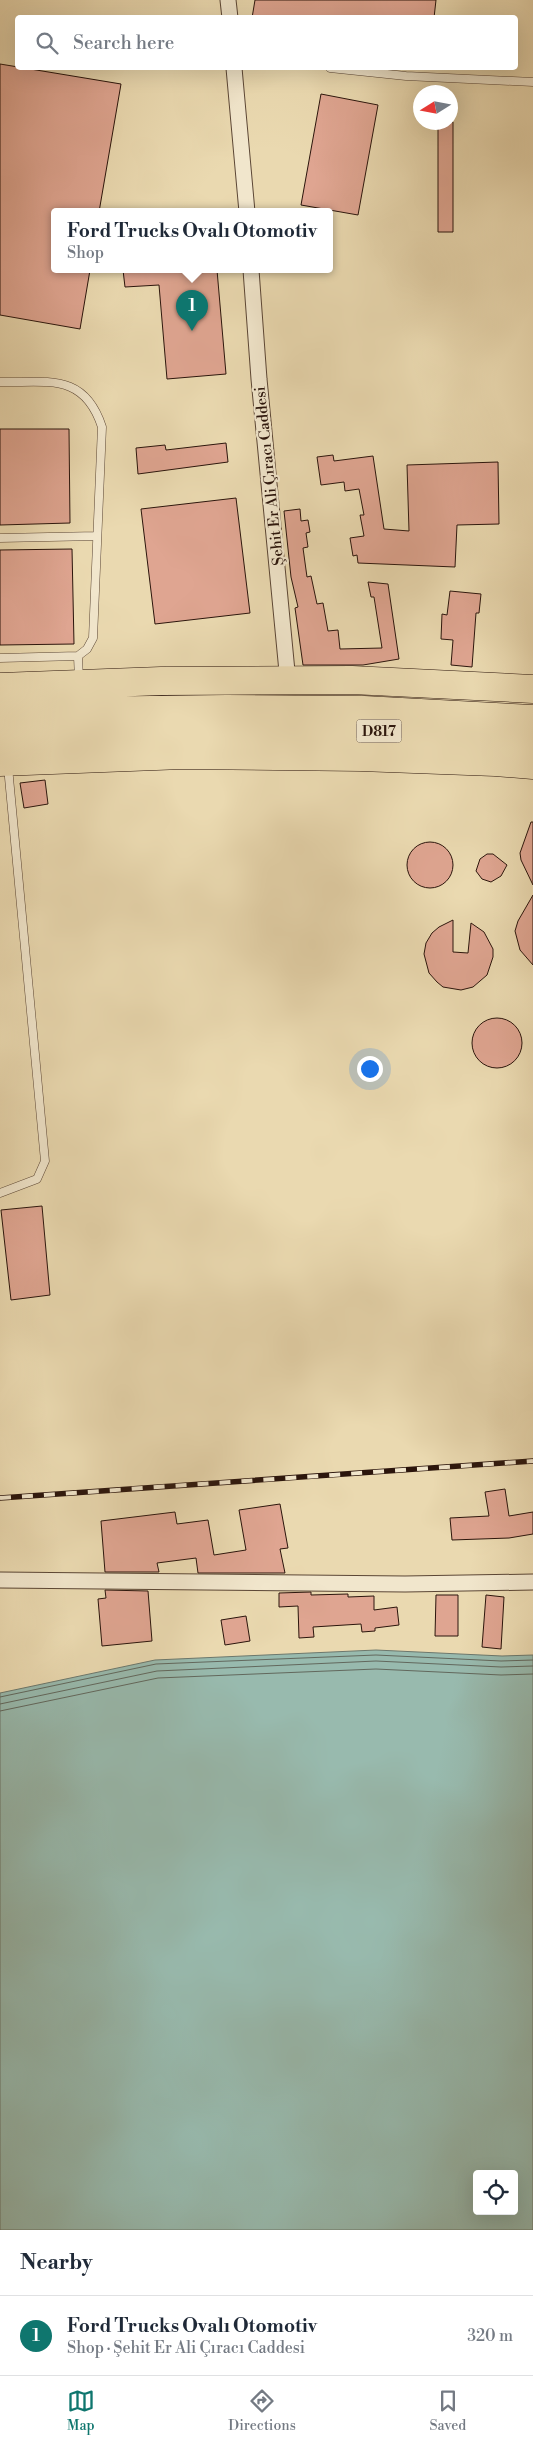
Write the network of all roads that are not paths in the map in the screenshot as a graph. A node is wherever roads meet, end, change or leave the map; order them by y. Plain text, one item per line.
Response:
1 (228, 0) edge
2 (230, 15) edge
3 (234, 70) edge
4 (349, 70) edge
5 (533, 82) edge
6 (247, 208) edge
7 (251, 273) edge
8 (0, 382) edge
9 (97, 536) junction
10 (0, 538) edge
11 (78, 656) junction
12 (0, 658) edge
13 (288, 682) junction
14 (79, 684) junction
15 (0, 687) edge
16 (533, 689) edge
17 (0, 712) edge
18 (226, 719) junction
19 (533, 719) edge
20 (533, 739) edge
21 (2, 754) edge
22 (533, 765) edge
23 (0, 1194) edge
24 (0, 1580) edge
25 (533, 1582) edge

1 - 2 street
3 - 6 street
4 - 5 lane
7 - 13 street, Şehit Er Ali Çıracı Caddesi
8 - 9 lane
9 - 10 lane
9 - 11 lane
11 - 12 lane
11 - 14 lane
13 - 14 highway
13 - 16 highway
14 - 15 highway
17 - 18 highway, D817
18 - 19 highway, D817
18 - 20 highway, D817
18 - 21 highway, D817
21 - 22 highway
21 - 23 lane
24 - 25 street

